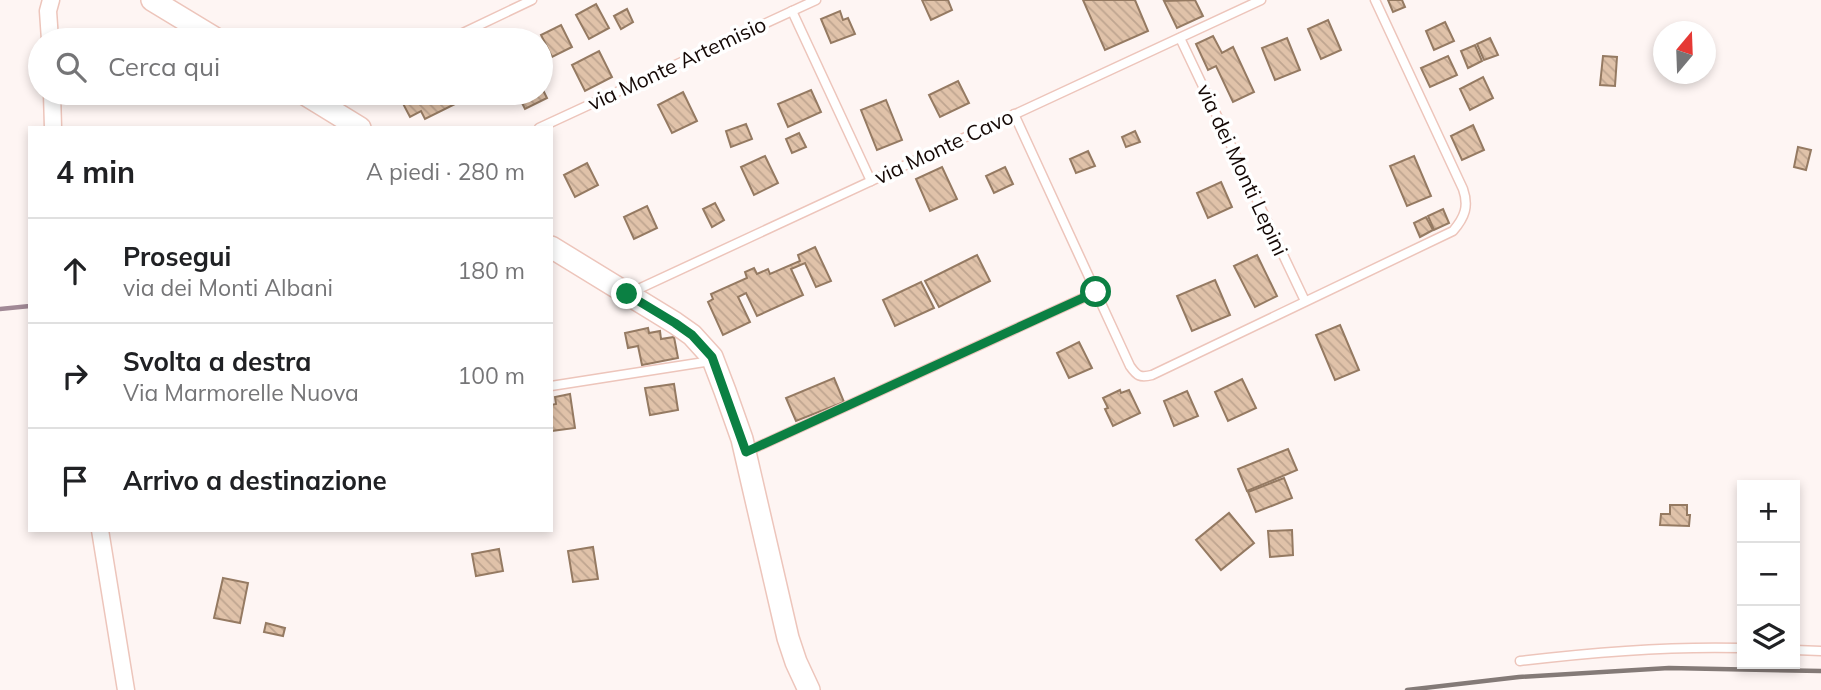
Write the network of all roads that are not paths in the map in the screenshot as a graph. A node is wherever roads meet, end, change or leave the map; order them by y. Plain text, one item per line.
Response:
1 (51, 0) edge
2 (152, 0) edge
3 (532, 0) edge
4 (816, 0) edge
5 (1261, 0) edge
6 (1375, 0) edge
7 (803, 3) edge
8 (792, 11) junction
9 (49, 28) edge
10 (198, 28) edge
11 (473, 28) edge
12 (1180, 38) junction
13 (52, 105) edge
14 (324, 105) edge
15 (1014, 114) junction
16 (53, 126) edge
17 (357, 126) edge
18 (543, 126) edge
19 (871, 181) junction
20 (553, 248) edge
21 (1096, 292) junction
22 (627, 294) junction
23 (1305, 301) junction
24 (714, 361) junction
25 (553, 386) edge
26 (746, 452) junction
27 (100, 532) edge
28 (1737, 648) edge
29 (1800, 650) edge
30 (1821, 651) edge
31 (1520, 661) dead end
32 (127, 690) edge
33 (809, 690) edge

1 - 9 street
2 - 10 street
3 - 11 lane
4 - 7 lane, via Monte Artemisio
5 - 12 lane, via Monte Cavo
6 - 23 lane
7 - 8 lane, via Monte Artemisio
8 - 18 lane, via Monte Artemisio
8 - 19 lane
12 - 15 lane, via Monte Cavo
12 - 23 lane, via dei Monti Lepini
13 - 16 street
14 - 17 street
15 - 19 lane, via Monte Cavo
15 - 21 lane
19 - 22 lane, via Monte Cavo
20 - 22 street
21 - 23 lane
21 - 26 lane
22 - 24 street
24 - 25 lane
24 - 26 street
26 - 33 street
27 - 32 street
28 - 31 lane
29 - 30 lane

